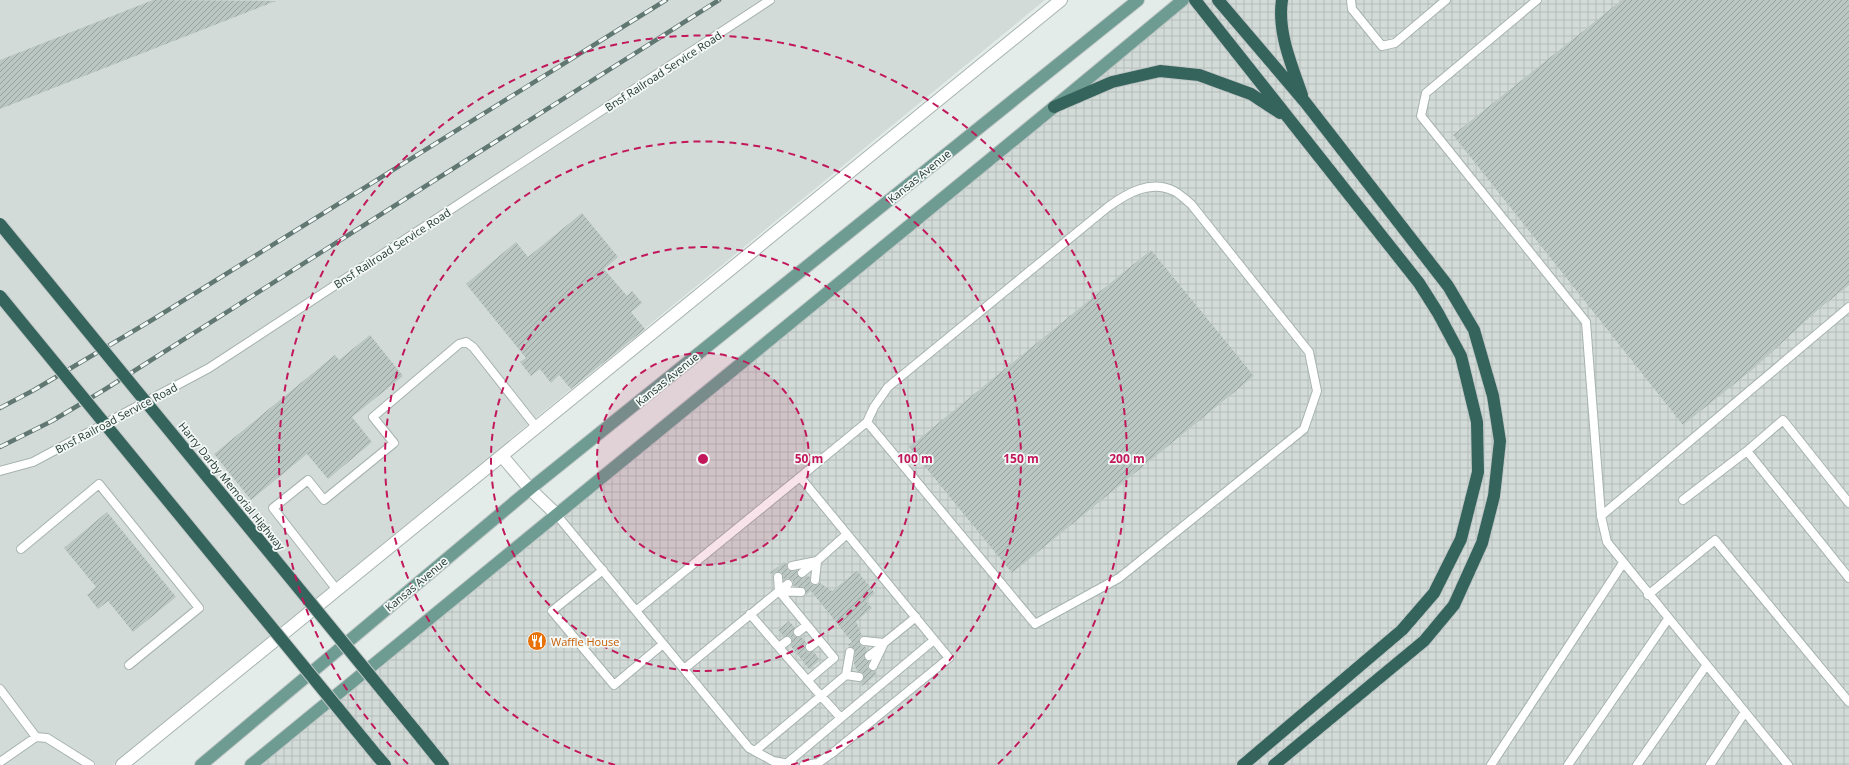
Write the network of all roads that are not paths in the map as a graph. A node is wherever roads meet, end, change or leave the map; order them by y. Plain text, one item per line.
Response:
1 (770, 0) edge
2 (1061, 0) edge
3 (1138, 0) edge
4 (1182, 0) edge
5 (1195, 0) edge
6 (1218, 0) edge
7 (1282, 0) edge
8 (1351, 0) edge
9 (1446, 0) edge
10 (1537, 0) edge
11 (1304, 102) junction
12 (1054, 108) junction
13 (1288, 118) junction
14 (0, 224) edge
15 (0, 296) edge
16 (1849, 307) edge
17 (867, 422) junction
18 (537, 428) junction
19 (1747, 451) junction
20 (502, 456) junction
21 (0, 471) edge
22 (800, 477) junction
23 (530, 488) junction
24 (1684, 500) dead end
25 (1849, 503) edge
26 (556, 514) junction
27 (1601, 516) junction
28 (847, 534) junction
29 (21, 549) dead end
30 (817, 561) junction
31 (1623, 563) junction
32 (792, 566) dead end
33 (603, 570) junction
34 (802, 573) dead end
35 (778, 577) dead end
36 (1849, 578) edge
37 (815, 580) dead end
38 (788, 584) dead end
39 (337, 590) junction
40 (779, 592) junction
41 (801, 592) dead end
42 (1648, 595) junction
43 (637, 610) junction
44 (750, 614) junction
45 (916, 618) junction
46 (1668, 619) junction
47 (807, 625) junction
48 (798, 632) dead end
49 (819, 640) junction
50 (934, 640) junction
51 (787, 641) dead end
52 (864, 641) dead end
53 (663, 644) junction
54 (884, 644) junction
55 (779, 647) junction
56 (810, 647) dead end
57 (850, 652) dead end
58 (799, 656) dead end
59 (869, 656) dead end
60 (792, 662) junction
61 (129, 665) dead end
62 (872, 666) dead end
63 (1706, 666) junction
64 (855, 667) dead end
65 (684, 669) junction
66 (846, 675) junction
67 (859, 677) dead end
68 (808, 680) junction
69 (0, 689) edge
70 (821, 696) junction
71 (1849, 702) edge
72 (1745, 712) junction
73 (840, 718) junction
74 (36, 737) junction
75 (755, 751) junction
76 (382, 761) edge
77 (0, 762) edge
78 (790, 764) edge
79 (90, 765) edge
80 (122, 765) edge
81 (201, 765) edge
82 (251, 765) edge
83 (443, 765) edge
84 (804, 765) edge
85 (1243, 765) edge
86 (1274, 765) edge
87 (1491, 765) edge
88 (1568, 765) edge
89 (1637, 765) edge
90 (1710, 765) edge
91 (1788, 765) edge

1 - 21 lane, Bnsf Railroad Service Road
2 - 18 street
3 - 23 main road, Kansas Avenue
4 - 12 main road
5 - 13 highway
6 - 11 highway
7 - 11 highway
8 - 9 lane
10 - 27 lane
11 - 86 highway
12 - 13 highway
12 - 26 main road
13 - 85 highway
14 - 83 highway, Harry Darby Memorial Highway, bridge
15 - 76 highway, bridge
16 - 27 lane
17 - 17 lane
17 - 22 lane
18 - 20 street
18 - 39 lane
19 - 24 lane
19 - 25 lane
19 - 36 lane
20 - 23 street
20 - 39 street
22 - 28 lane
22 - 43 lane
23 - 26 street
23 - 81 main road, Kansas Avenue
26 - 33 lane
26 - 82 main road
27 - 31 lane
28 - 30 lane
28 - 45 lane
29 - 61 lane
30 - 32 lane
30 - 34 lane
30 - 37 lane
31 - 42 lane
31 - 87 lane
33 - 43 lane
33 - 53 lane
35 - 40 lane
38 - 40 lane
39 - 80 street
40 - 41 lane
40 - 44 lane
40 - 47 lane
42 - 46 lane
42 - 71 lane
43 - 53 lane
44 - 55 lane
44 - 65 lane
45 - 50 lane
45 - 54 lane
46 - 63 lane
46 - 88 lane
47 - 48 lane
47 - 49 lane
49 - 56 lane
49 - 68 lane
50 - 73 lane
50 - 84 lane
51 - 55 lane
52 - 54 lane
53 - 65 lane
54 - 59 lane
54 - 62 lane
55 - 60 lane
57 - 66 lane
58 - 60 lane
60 - 68 lane
63 - 72 lane
63 - 89 lane
64 - 66 lane
65 - 75 lane
66 - 67 lane
66 - 70 lane
68 - 70 lane
69 - 74 lane
70 - 73 lane
70 - 75 lane
72 - 90 lane
72 - 91 lane
73 - 78 lane
74 - 77 lane
74 - 79 lane
75 - 78 lane

